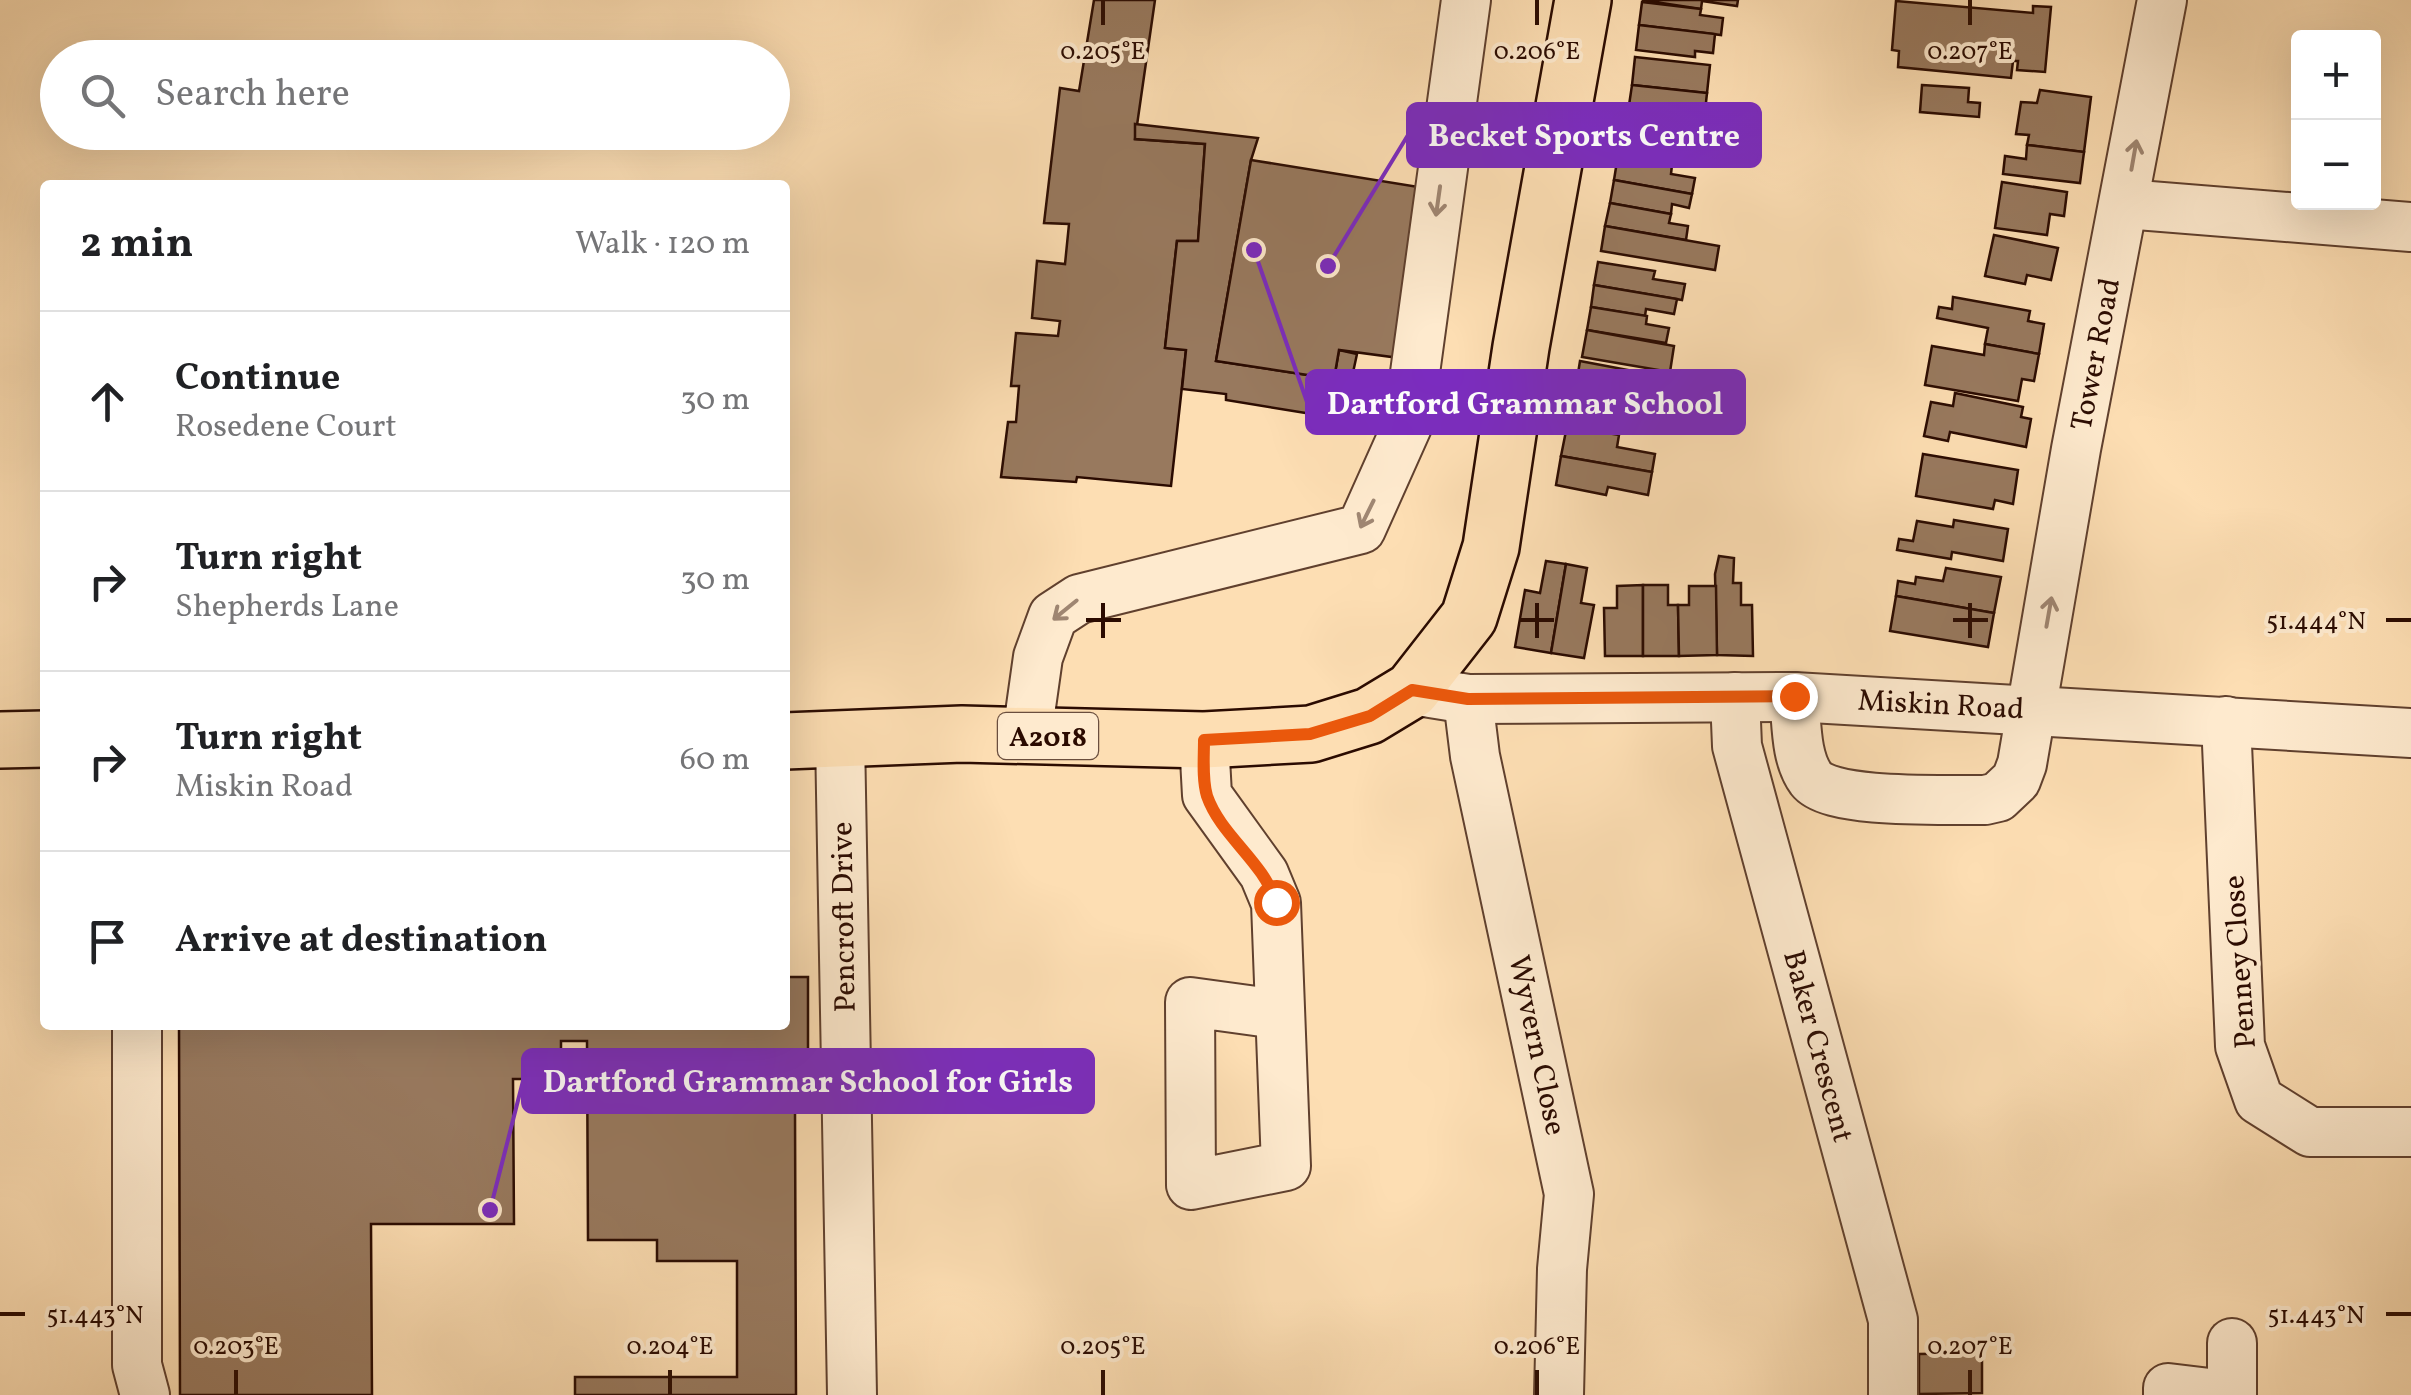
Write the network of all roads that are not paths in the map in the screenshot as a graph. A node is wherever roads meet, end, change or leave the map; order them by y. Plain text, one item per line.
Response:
1 (1466, 0) edge
2 (1583, 0) edge
3 (2162, 0) edge
4 (2126, 204) junction
5 (2411, 227) edge
6 (1412, 690) junction
7 (1794, 696) junction
8 (1735, 697) junction
9 (1468, 699) junction
10 (2033, 708) junction
11 (2226, 722) junction
12 (2411, 732) edge
13 (1026, 735) junction
14 (840, 738) junction
15 (40, 739) edge
16 (0, 740) edge
17 (1204, 740) junction
18 (790, 741) edge
19 (1278, 1014) dead end
20 (138, 1030) edge
21 (2411, 1132) edge
22 (2232, 1343) dead end
23 (144, 1395) edge
24 (852, 1395) edge
25 (1560, 1395) edge
26 (1892, 1395) edge
27 (2168, 1395) edge
28 (2229, 1395) edge

1 -> 13 street
2 - 6 main road, A2018
4 -> 3 street, Tower Road
4 - 5 street
10 -> 4 street, Tower Road
6 - 9 street, Miskin Road
6 - 17 main road, A2018
7 - 8 street, Miskin Road
7 - 10 street, Miskin Road
7 - 10 street, Tower Road
8 - 9 street, Miskin Road
8 - 26 street, Baker Crescent
9 - 25 street, Wyvern Close
10 - 11 street, Miskin Road
11 - 12 street, Miskin Road
11 - 21 street, Penney Close
13 - 14 main road, A2018
13 - 17 main road, A2018
14 - 18 main road, A2018
14 - 24 street, Pencroft Drive
15 - 16 main road
17 - 19 street
20 - 23 street
22 - 28 street
27 - 28 street

